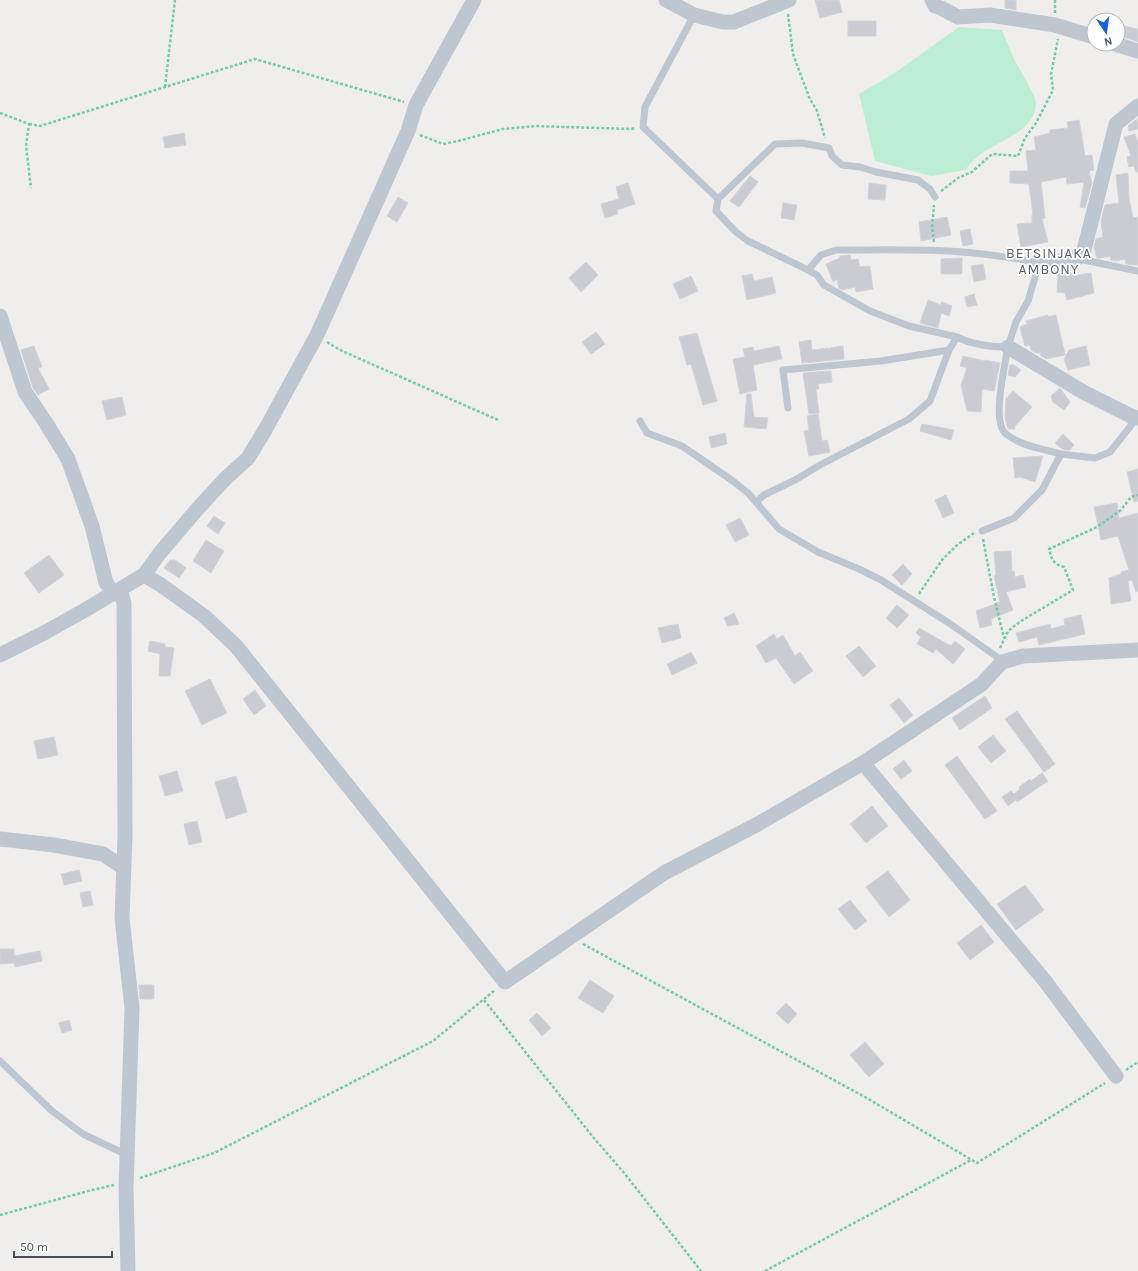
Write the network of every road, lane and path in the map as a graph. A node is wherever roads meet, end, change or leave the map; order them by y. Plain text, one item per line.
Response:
1 (175, 0) edge
2 (474, 0) edge
3 (666, 0) edge
4 (932, 0) edge
5 (787, 1) edge
6 (694, 15) junction
7 (1061, 26) junction
8 (1086, 34) edge
9 (1126, 47) edge
10 (1138, 51) edge
11 (165, 87) junction
12 (416, 105) junction
13 (1138, 106) edge
14 (0, 112) edge
15 (29, 124) junction
16 (643, 126) junction
17 (408, 131) junction
18 (829, 148) junction
19 (31, 188) dead end
20 (935, 197) junction
21 (718, 198) junction
22 (935, 250) junction
23 (1077, 258) junction
24 (1039, 264) junction
25 (808, 270) junction
26 (1138, 271) edge
27 (0, 316) edge
28 (317, 335) junction
29 (958, 337) junction
30 (1008, 347) junction
31 (949, 350) junction
32 (788, 408) dead end
33 (1138, 418) edge
34 (498, 420) dead end
35 (640, 421) dead end
36 (1061, 454) junction
37 (1138, 495) edge
38 (756, 502) junction
39 (982, 531) junction
40 (144, 575) junction
41 (114, 593) junction
42 (914, 601) junction
43 (1004, 639) junction
44 (1138, 650) edge
45 (0, 655) edge
46 (1000, 659) junction
47 (863, 763) junction
48 (0, 839) edge
49 (124, 868) junction
50 (571, 937) junction
51 (505, 982) junction
52 (484, 1000) junction
53 (0, 1060) edge
54 (1138, 1062) edge
55 (1116, 1076) junction
56 (127, 1155) junction
57 (972, 1159) junction
58 (126, 1182) junction
59 (0, 1215) edge
60 (128, 1271) edge
61 (701, 1271) edge
62 (765, 1271) edge

1 - 11 path
2 - 12 street
3 - 6 street
4 - 7 street
5 - 6 street
5 - 18 path
6 - 16 lane
7 - 8 street
7 - 20 path
9 - 10 street
11 - 12 path
11 - 15 path
12 - 17 street
13 - 23 street
14 - 15 path
15 - 19 path
16 - 17 path
16 - 21 lane
17 - 28 street
18 - 20 lane
18 - 21 lane
20 - 22 path
21 - 25 lane
22 - 24 lane
22 - 25 lane
23 - 24 street
23 - 26 lane
24 - 30 lane
25 - 29 lane
27 - 41 street
28 - 34 path
28 - 40 street
29 - 30 lane
29 - 31 lane
30 - 33 street
30 - 36 lane
31 - 32 lane
31 - 38 lane
33 - 36 lane
35 - 38 lane
36 - 39 lane
37 - 43 path
38 - 42 lane
39 - 42 path
39 - 43 path
40 - 41 street
40 - 51 street
41 - 45 street
41 - 49 street
42 - 46 lane
43 - 46 path
44 - 46 street
46 - 47 street
47 - 50 street
47 - 55 street
48 - 49 street
49 - 56 street
50 - 51 street
50 - 57 path
51 - 52 path
52 - 58 path
52 - 61 path
53 - 56 lane
54 - 55 path
55 - 57 path
56 - 58 street
57 - 62 path
58 - 59 path
58 - 60 street

